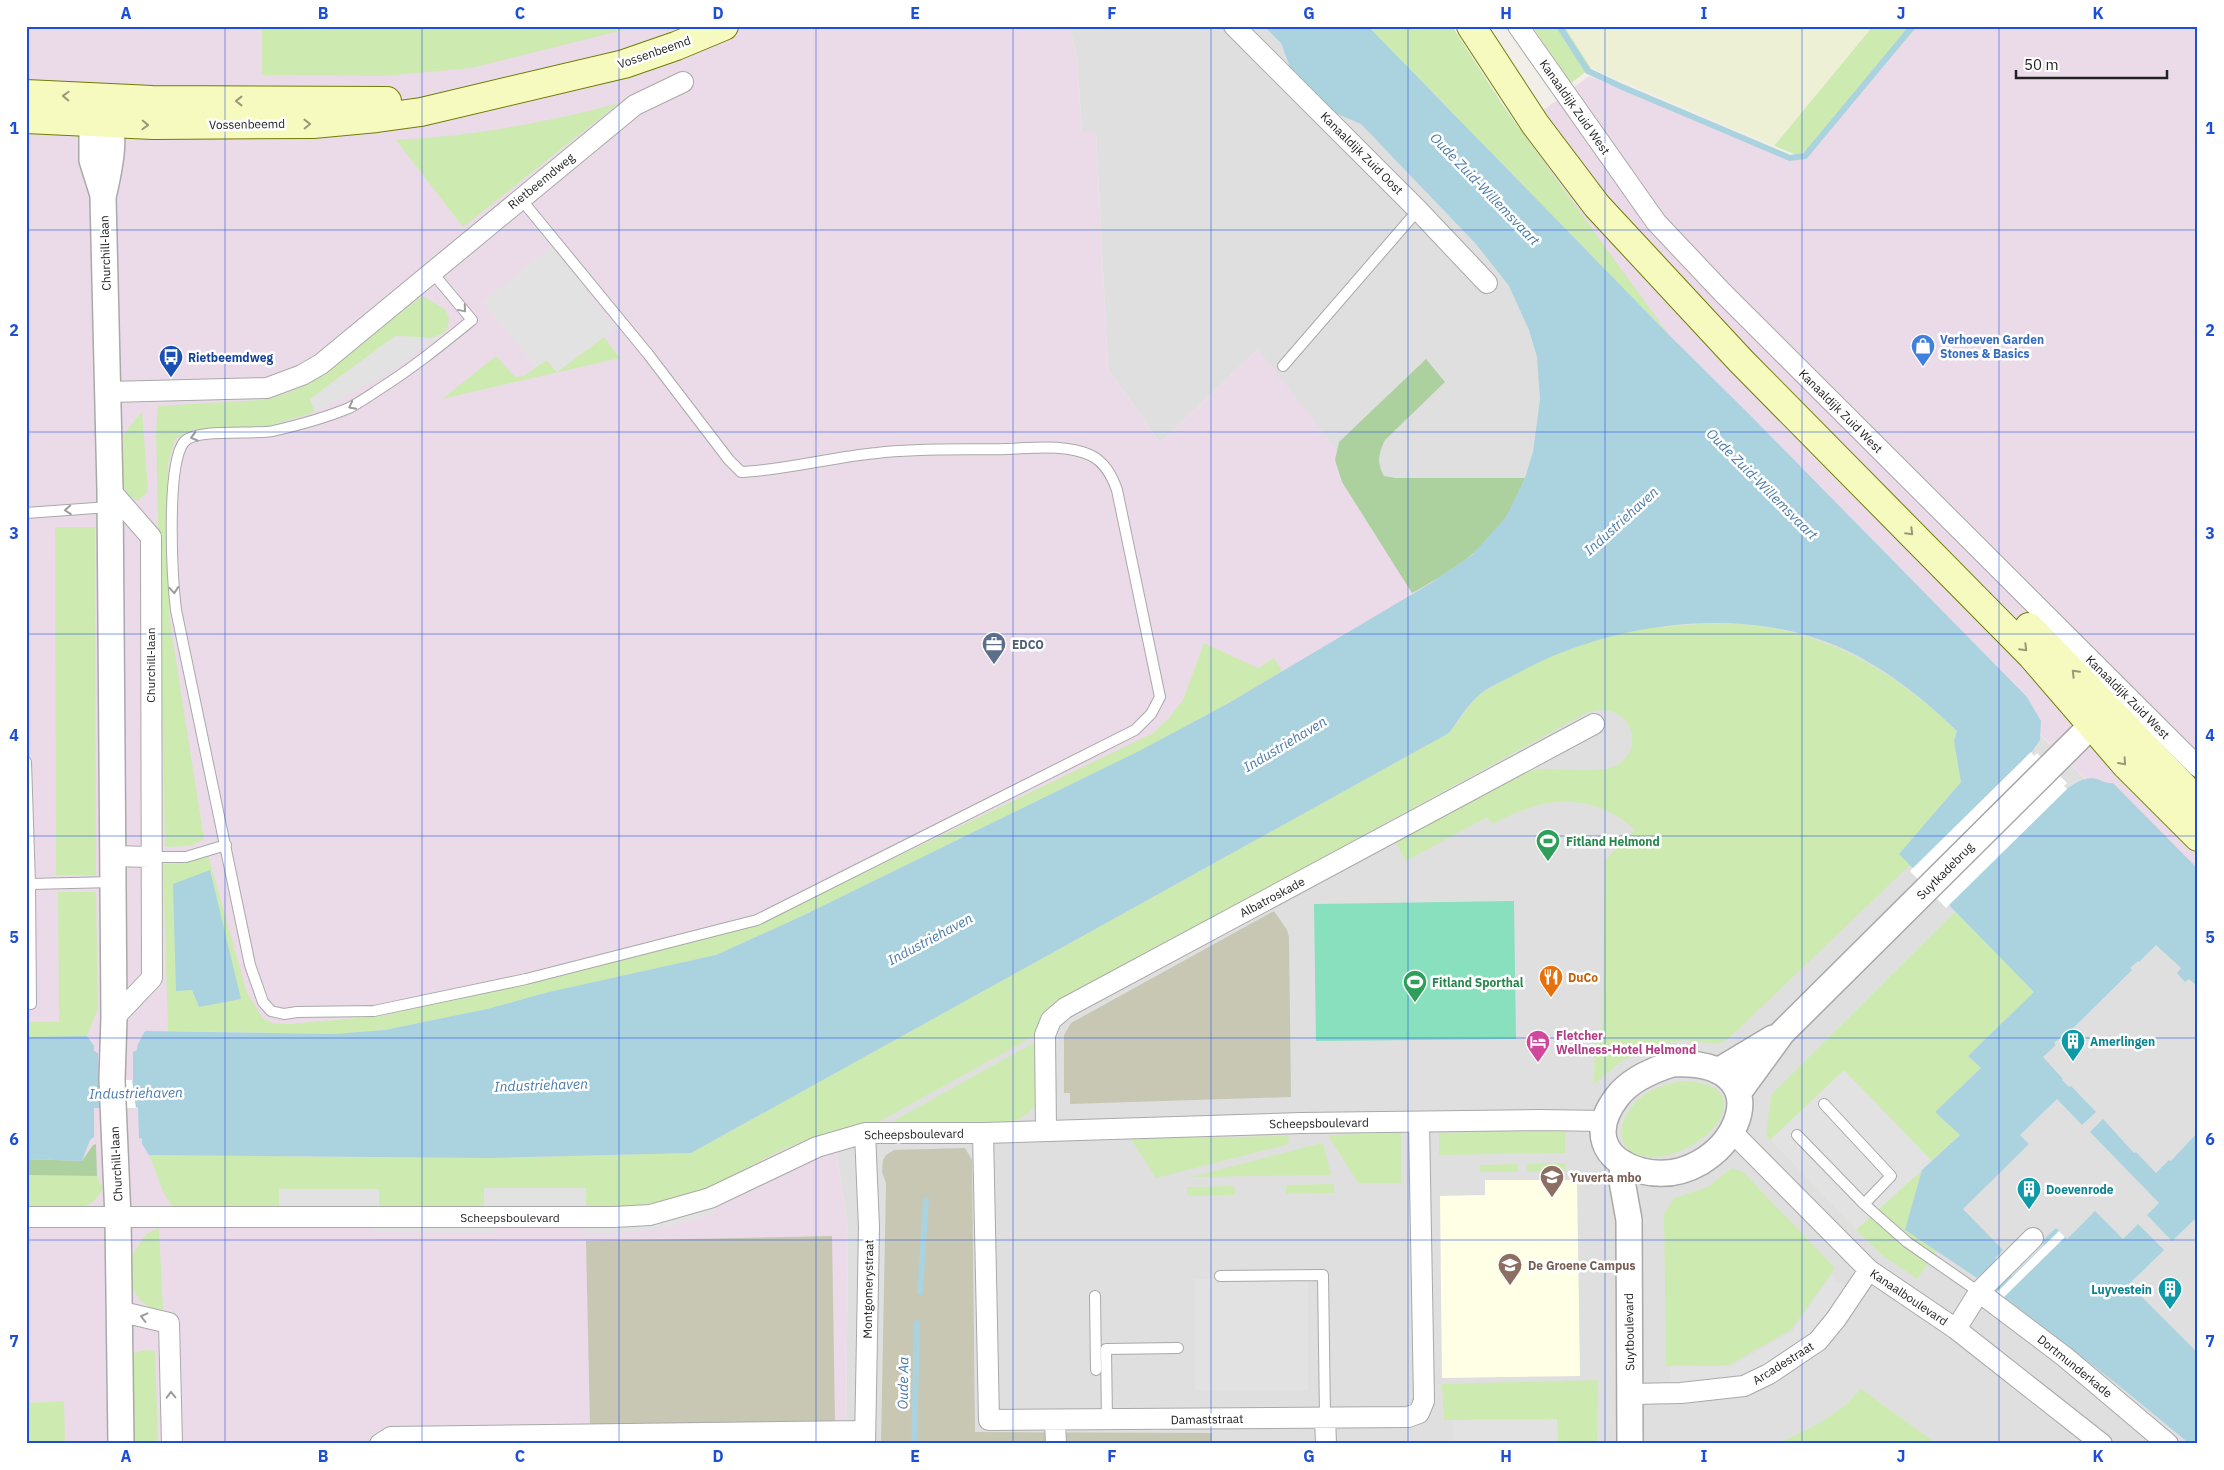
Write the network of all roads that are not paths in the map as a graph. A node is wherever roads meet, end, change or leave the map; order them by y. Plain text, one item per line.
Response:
1 (724, 26) edge
2 (1234, 26) edge
3 (1471, 26) edge
4 (1518, 26) edge
5 (683, 82) dead end
6 (26, 94) edge
7 (105, 97) junction
8 (466, 100) junction
9 (26, 118) edge
10 (102, 123) junction
11 (520, 198) junction
12 (1418, 210) junction
13 (432, 271) junction
14 (1487, 283) dead end
15 (1283, 366) dead end
16 (109, 392) junction
17 (110, 498) junction
18 (26, 513) edge
19 (2100, 717) junction
20 (1594, 724) dead end
21 (26, 762) edge
22 (2198, 767) edge
23 (2198, 802) edge
24 (2198, 837) edge
25 (226, 845) junction
26 (112, 856) junction
27 (151, 857) junction
28 (113, 882) junction
29 (30, 884) junction
30 (26, 1004) edge
31 (114, 1018) junction
32 (1782, 1033) junction
33 (1718, 1071) junction
34 (1739, 1092) junction
35 (1824, 1104) dead end
36 (1605, 1121) junction
37 (1419, 1122) junction
38 (1046, 1131) junction
39 (1732, 1132) junction
40 (865, 1133) junction
41 (983, 1133) junction
42 (1797, 1135) dead end
43 (1623, 1163) junction
44 (1651, 1173) junction
45 (1864, 1204) junction
46 (26, 1217) edge
47 (118, 1218) junction
48 (1629, 1220) junction
49 (2033, 1238) dead end
50 (1868, 1270) junction
51 (1220, 1276) dead end
52 (1984, 1287) junction
53 (1095, 1296) dead end
54 (118, 1311) junction
55 (1956, 1329) junction
56 (1178, 1348) dead end
57 (1096, 1370) dead end
58 (1631, 1394) junction
59 (1325, 1417) junction
60 (1055, 1420) junction
61 (1107, 1420) junction
62 (865, 1438) edge
63 (120, 1444) edge
64 (172, 1444) edge
65 (380, 1444) edge
66 (1056, 1444) edge
67 (1326, 1444) edge
68 (1630, 1444) edge
69 (2102, 1444) edge
70 (2168, 1444) edge

1 - 8 main road, Vossenbeemd
2 - 12 street, Kanaaldijk Zuid Oost
3 - 19 main road, Kanaaldijk Zuid West
4 - 22 street, Kanaaldijk Zuid West
5 - 11 street, Rietbeemdweg
7 -> 6 main road, Vossenbeemd
8 -> 7 main road, Vossenbeemd
7 - 10 street, Churchill-laan
10 -> 8 main road, Vossenbeemd
9 - 10 main road, Vossenbeemd
10 - 16 street, Churchill-laan
11 - 13 street, Rietbeemdweg
11 - 25 lane
12 - 14 street, Kanaaldijk Zuid Oost
12 - 15 lane
13 - 16 street, Rietbeemdweg
13 -> 25 lane
16 - 17 street, Churchill-laan
17 -> 18 lane
17 - 26 street, Churchill-laan
17 - 27 street, Churchill-laan
19 - 23 main road, Kanaaldijk Zuid West
19 -> 24 main road, Kanaaldijk Zuid West
19 - 32 street, Suytkadebrug
20 - 38 street, Albatroskade
21 - 29 lane
25 - 27 lane
26 - 27 street
26 - 28 street, Churchill-laan
27 - 31 street, Churchill-laan
28 - 29 lane
28 - 31 street, Churchill-laan
29 - 30 lane
31 - 47 street, Churchill-laan
32 - 33 street, Suytkadebrug
32 - 34 street, Suytkadebrug
33 - 34 street
33 - 36 street
34 - 39 street
35 - 45 lane
36 - 37 street, Scheepsboulevard
36 - 43 street
37 - 38 street, Scheepsboulevard
37 - 59 street, Damaststraat
38 - 41 street, Scheepsboulevard
39 - 44 street
39 - 50 street, Kanaalboulevard
40 - 41 street, Scheepsboulevard
40 - 47 street, Scheepsboulevard
40 - 62 street, Montgomerystraat
41 - 60 street, Damaststraat
42 - 45 lane
43 - 44 street
43 - 48 street, Suytboulevard
44 - 48 street, Suytboulevard
45 - 52 lane
46 - 47 street, Scheepsboulevard
47 - 54 street, Churchill-laan
48 - 58 street, Suytboulevard
49 - 52 street
50 - 55 street, Kanaalboulevard
50 - 58 street, Arcadestraat
51 - 59 lane
52 - 55 street
52 - 70 street, Dortmunderkade
53 - 57 lane
54 - 63 street, Churchill-laan
64 -> 54 street
55 - 69 street, Kanaalboulevard
56 - 61 lane
58 - 68 street, Suytboulevard
59 - 61 street, Damaststraat
59 - 67 street
60 - 61 street, Damaststraat
60 - 66 street
62 - 65 street

